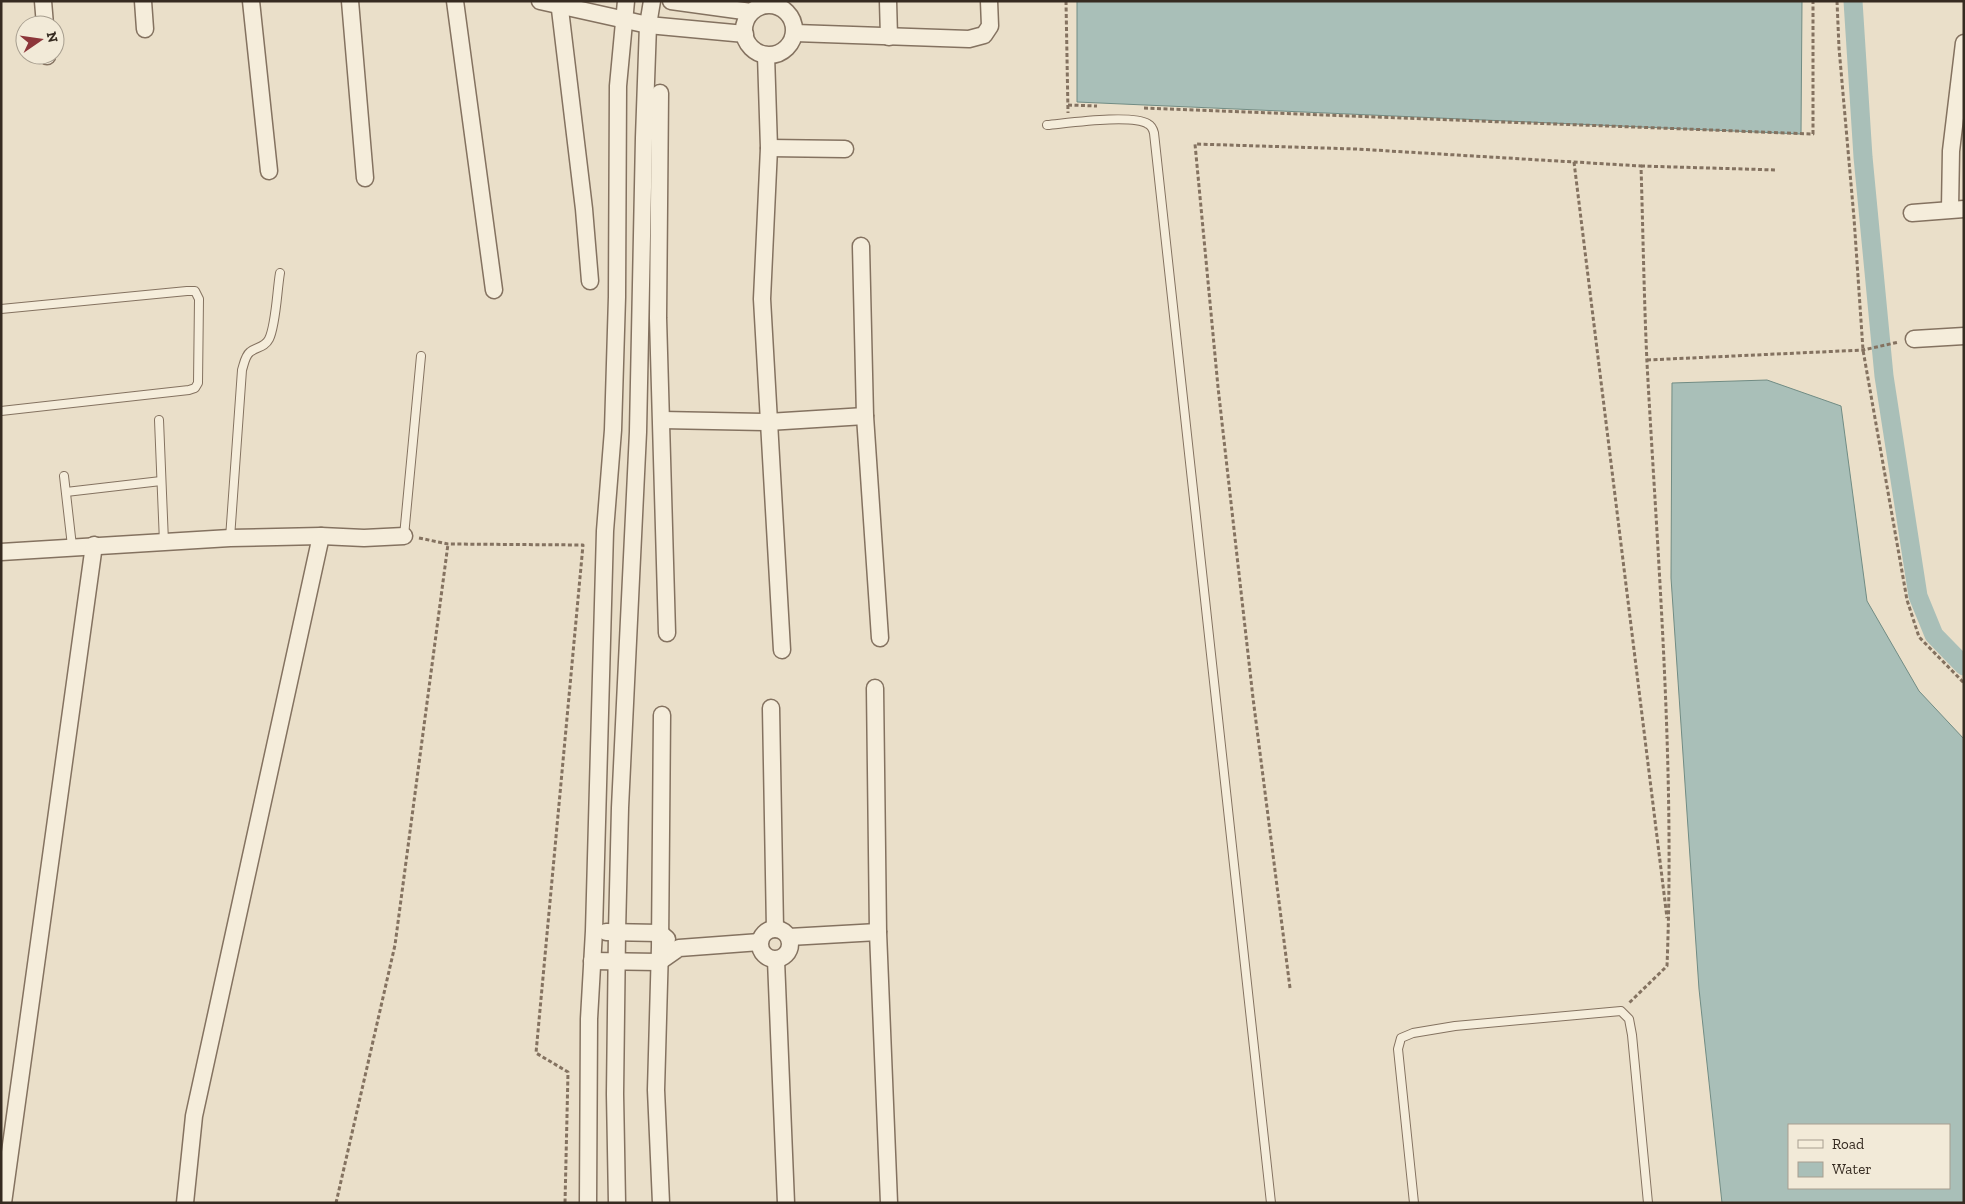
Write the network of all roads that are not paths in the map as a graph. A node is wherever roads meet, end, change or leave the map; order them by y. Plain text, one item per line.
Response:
1 (43, 1) edge
2 (143, 1) edge
3 (251, 1) edge
4 (350, 1) edge
5 (455, 1) edge
6 (540, 1) edge
7 (626, 1) edge
8 (652, 1) edge
9 (671, 1) edge
10 (888, 1) edge
11 (989, 1) edge
12 (773, 3) edge
13 (560, 4) edge
14 (751, 12) junction
15 (44, 15) edge
16 (624, 20) junction
17 (648, 25) junction
18 (145, 29) dead end
19 (795, 33) junction
20 (744, 34) junction
21 (889, 37) junction
22 (1964, 43) edge
23 (766, 55) junction
24 (660, 93) dead end
25 (1048, 125) dead end
26 (769, 148) junction
27 (844, 149) dead end
28 (269, 171) dead end
29 (366, 178) dead end
30 (1957, 209) edge
31 (1912, 213) dead end
32 (861, 246) dead end
33 (280, 273) dead end
34 (590, 281) dead end
35 (494, 290) dead end
36 (1, 309) edge
37 (1964, 336) edge
38 (1914, 340) road end
39 (421, 356) dead end
40 (1, 411) edge
41 (865, 416) junction
42 (159, 420) dead end
43 (662, 420) junction
44 (768, 422) junction
45 (613, 430) junction
46 (638, 432) junction
47 (64, 476) dead end
48 (161, 481) junction
49 (66, 492) junction
50 (321, 536) junction
51 (404, 536) joint
52 (230, 538) junction
53 (164, 542) junction
54 (94, 545) junction
55 (72, 546) junction
56 (1, 552) edge
57 (667, 633) dead end
58 (880, 638) dead end
59 (782, 650) dead end
60 (875, 688) dead end
61 (771, 708) dead end
62 (662, 715) dead end
63 (594, 931) junction
64 (617, 932) junction
65 (878, 932) junction
66 (660, 933) junction
67 (782, 933) junction
68 (760, 942) junction
69 (679, 948) junction
70 (776, 960) junction
71 (592, 961) junction
72 (617, 962) junction
73 (659, 962) junction
74 (3, 1203) edge
75 (185, 1203) edge
76 (588, 1203) edge
77 (617, 1203) edge
78 (661, 1203) edge
79 (786, 1203) edge
80 (889, 1203) edge
81 (1271, 1203) edge
82 (1414, 1203) edge
83 (1648, 1203) edge

1 - 15 street
2 - 18 street
3 - 28 street
4 - 29 street
5 - 35 street
6 - 13 street
7 - 16 street
8 - 17 street
9 - 14 street
10 - 21 street
11 - 21 street
12 - 14 street
12 - 19 street
13 - 16 street
13 - 34 street
14 - 20 street
16 - 17 street
16 - 45 street
17 - 20 street
17 - 46 street
19 - 21 street
19 - 23 street
20 - 23 street
22 - 30 street
23 - 26 street
24 - 43 street
25 - 81 lane
26 - 27 street
26 - 44 street
30 - 31 street
32 - 41 street
33 - 52 lane
36 - 40 lane
37 - 38 street
39 - 51 lane
41 - 44 street
41 - 58 street
42 - 48 lane
43 - 44 street
43 - 57 street
44 - 59 street
45 - 46 street
45 - 63 street
46 - 64 street
47 - 49 lane
48 - 49 lane
48 - 53 lane
49 - 55 lane
50 - 51 street
50 - 52 street
50 - 75 street
52 - 53 street
53 - 54 street
54 - 55 street
54 - 74 street
55 - 56 street
60 - 65 street
61 - 67 street
62 - 66 street
63 - 64 street
63 - 71 street
64 - 66 street
64 - 72 street
65 - 67 street
65 - 80 street
66 - 69 street
66 - 73 street
67 - 68 street
67 - 70 street
68 - 69 street
68 - 70 street
69 - 73 street
70 - 79 street
71 - 72 street
71 - 76 street
72 - 73 street
72 - 77 street
73 - 78 street
82 - 83 lane

